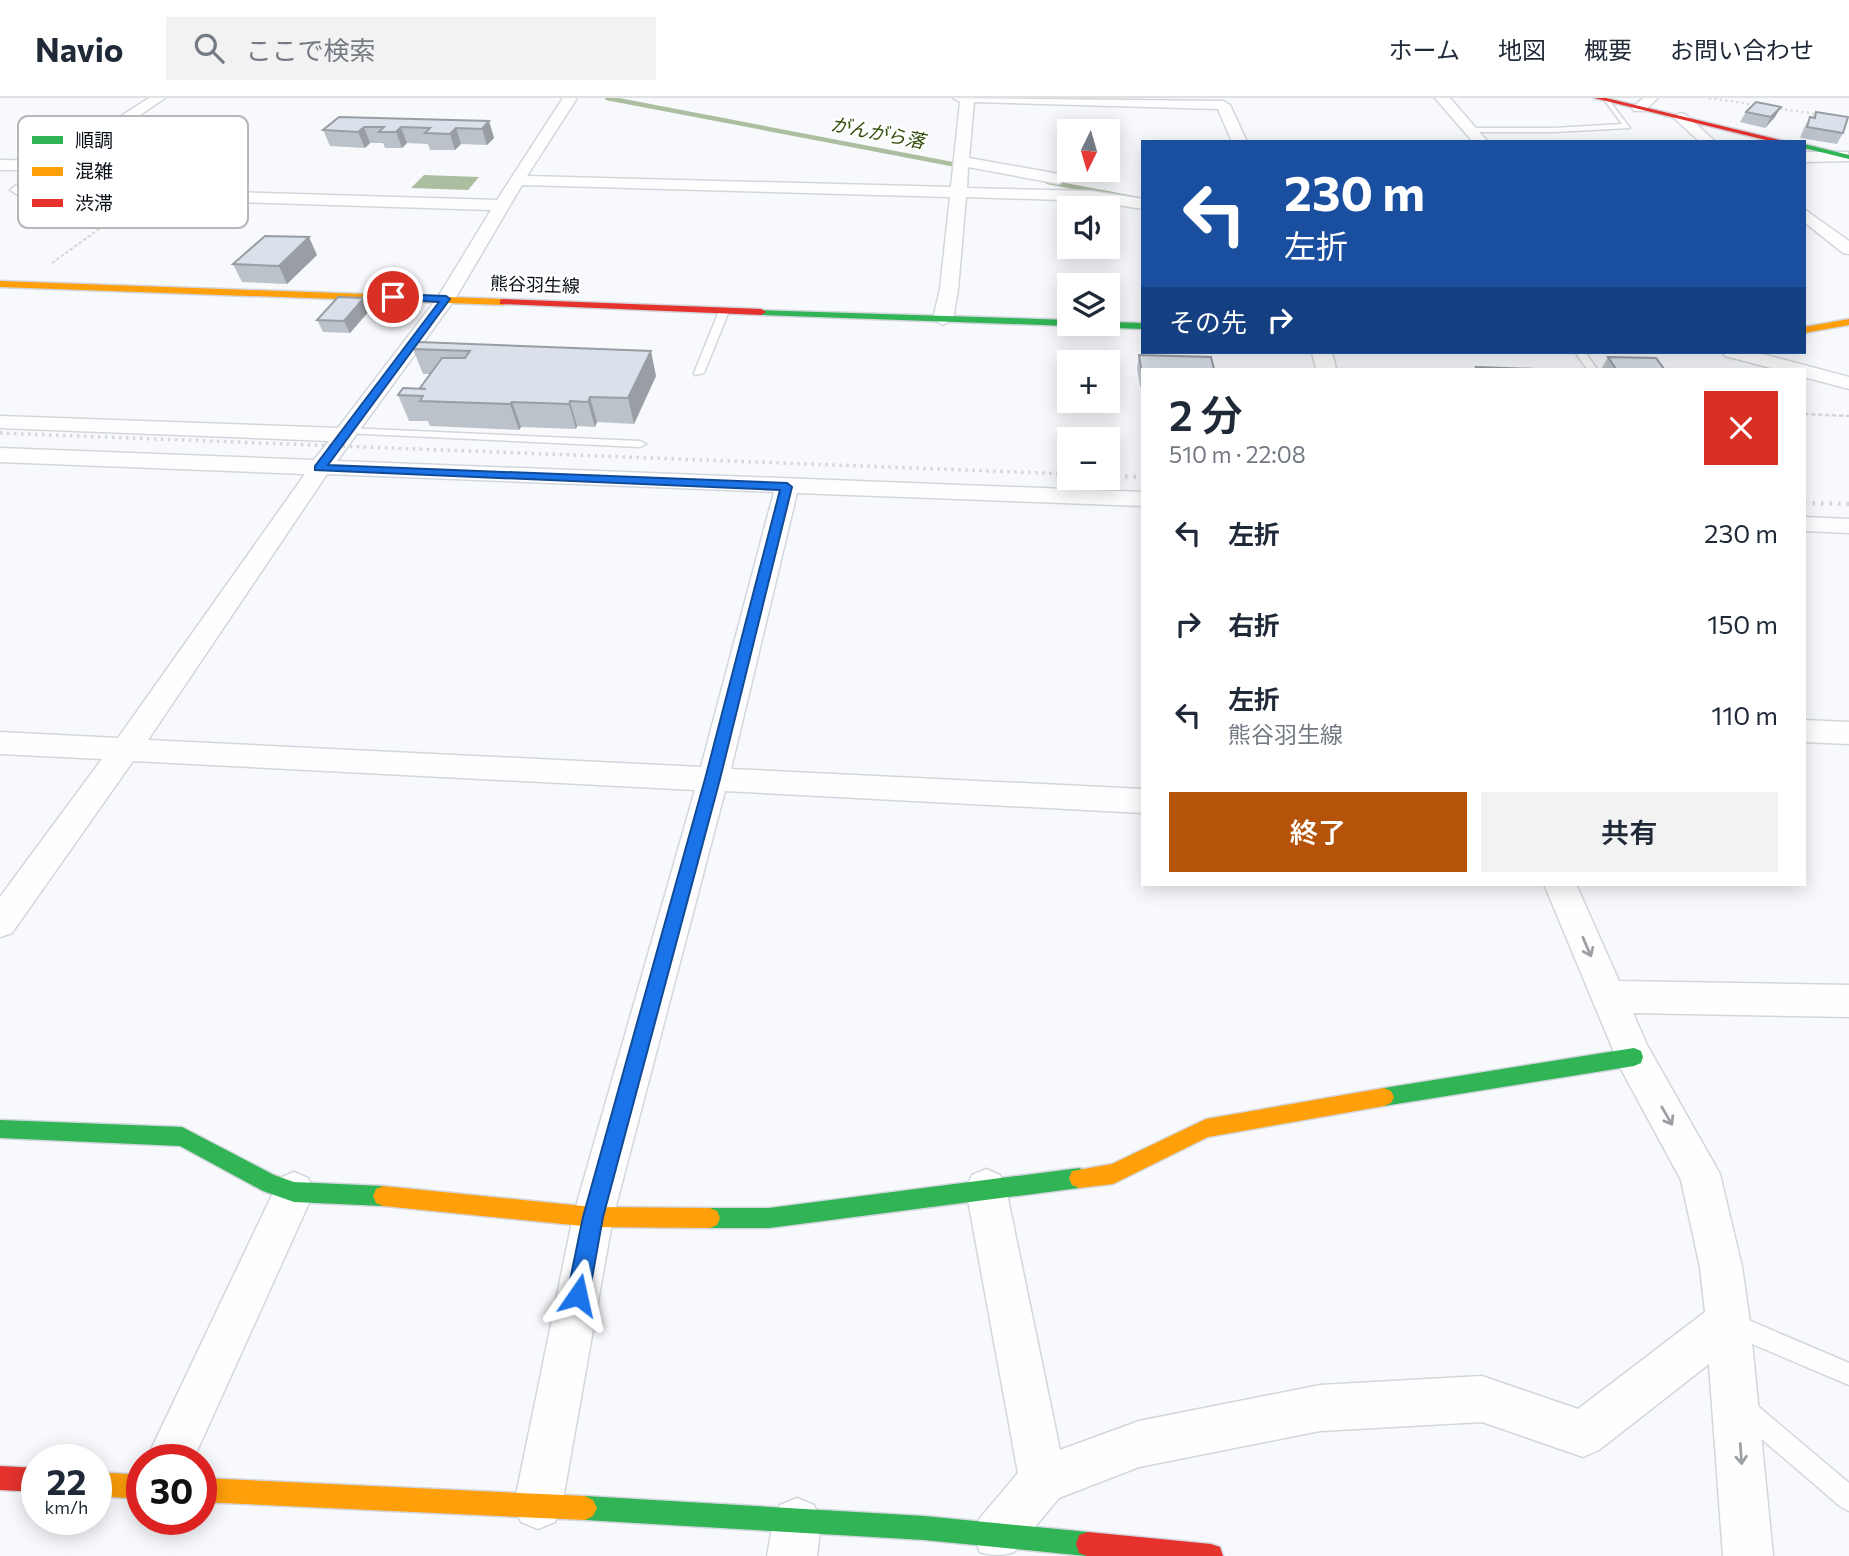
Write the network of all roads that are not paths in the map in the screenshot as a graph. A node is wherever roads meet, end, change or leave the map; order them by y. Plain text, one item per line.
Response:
1 (158, 98) edge
2 (570, 98) edge
3 (960, 98) edge
4 (967, 98) edge
5 (1441, 98) edge
6 (1011, 99) edge
7 (1602, 99) edge
8 (1645, 103) edge
9 (130, 116) edge
10 (1681, 117) junction
11 (1471, 130) junction
12 (1239, 140) edge
13 (1479, 140) edge
14 (1707, 140) edge
15 (1776, 140) edge
16 (1806, 146) edge
17 (1806, 157) edge
18 (1848, 157) edge
19 (0, 165) edge
20 (18, 165) edge
21 (960, 173) junction
22 (519, 176) junction
23 (1109, 193) junction
24 (1141, 194) edge
25 (248, 197) edge
26 (1141, 203) edge
27 (501, 205) junction
28 (1806, 216) edge
29 (1849, 249) edge
30 (0, 284) edge
31 (446, 299) junction
32 (724, 311) junction
33 (943, 319) junction
34 (1849, 321) edge
35 (1057, 323) edge
36 (1120, 325) edge
37 (1141, 326) edge
38 (1806, 330) edge
39 (1740, 354) edge
40 (1794, 368) edge
41 (1806, 372) edge
42 (699, 373) dead end
43 (1849, 383) edge
44 (0, 422) edge
45 (346, 433) junction
46 (640, 444) dead end
47 (0, 455) edge
48 (320, 468) junction
49 (787, 487) junction
50 (1141, 499) edge
51 (1806, 524) edge
52 (1849, 526) edge
53 (1806, 731) edge
54 (1849, 733) edge
55 (0, 743) edge
56 (125, 750) junction
57 (713, 779) junction
58 (1141, 801) edge
59 (1561, 886) edge
60 (0, 923) edge
61 (1608, 997) junction
62 (1849, 1001) edge
63 (1634, 1057) junction
64 (0, 1129) edge
65 (986, 1189) junction
66 (294, 1192) junction
67 (593, 1217) junction
68 (1728, 1322) junction
69 (1849, 1374) edge
70 (1736, 1402) junction
71 (176, 1444) edge
72 (0, 1478) edge
73 (21, 1479) edge
74 (1043, 1480) junction
75 (217, 1491) edge
76 (1849, 1499) edge
77 (538, 1505) junction
78 (998, 1535) junction
79 (795, 1539) edge
80 (1071, 1549) edge
81 (1211, 1556) edge
82 (1748, 1556) edge

1 - 9 street
2 - 22 street
3 - 4 street
4 - 6 street
4 - 21 street
5 - 11 street
6 - 12 street
7 - 8 main road
7 - 11 lane
8 - 10 main road
10 - 14 street
10 - 15 main road
11 - 13 street
16 - 18 main road
17 - 18 street
19 - 20 street
21 - 22 street
21 - 23 street
21 - 23 street
21 - 33 street
22 - 27 street
23 - 24 street
23 - 26 street
25 - 27 street
27 - 31 street
28 - 29 street
30 - 31 main road, 熊谷羽生線
31 - 32 main road, 熊谷羽生線
31 - 45 street
32 - 33 main road, 熊谷羽生線
32 - 42 lane
33 - 35 main road, 熊谷羽生線
34 - 38 main road
36 - 37 main road
39 - 40 street
41 - 43 street
44 - 45 street
45 - 46 lane
45 - 48 street
47 - 48 street
48 - 49 street
48 - 56 street
49 - 50 street
49 - 57 street
51 - 52 street
53 - 54 street
55 - 56 street
56 - 57 street
56 - 60 street
57 - 58 street
57 - 67 street
59 -> 61 street
61 - 62 street
61 - 63 street
63 - 65 main road
63 -> 68 street
64 - 66 main road
65 - 67 main road
65 - 74 street
66 - 67 main road
66 - 71 street
67 - 77 street
68 - 69 lane
68 - 70 street
68 - 74 street
70 - 76 lane
70 -> 82 street
72 - 73 main road
74 - 78 street
75 - 77 main road
77 - 79 main road
78 - 79 main road
78 - 80 main road
80 - 81 main road

